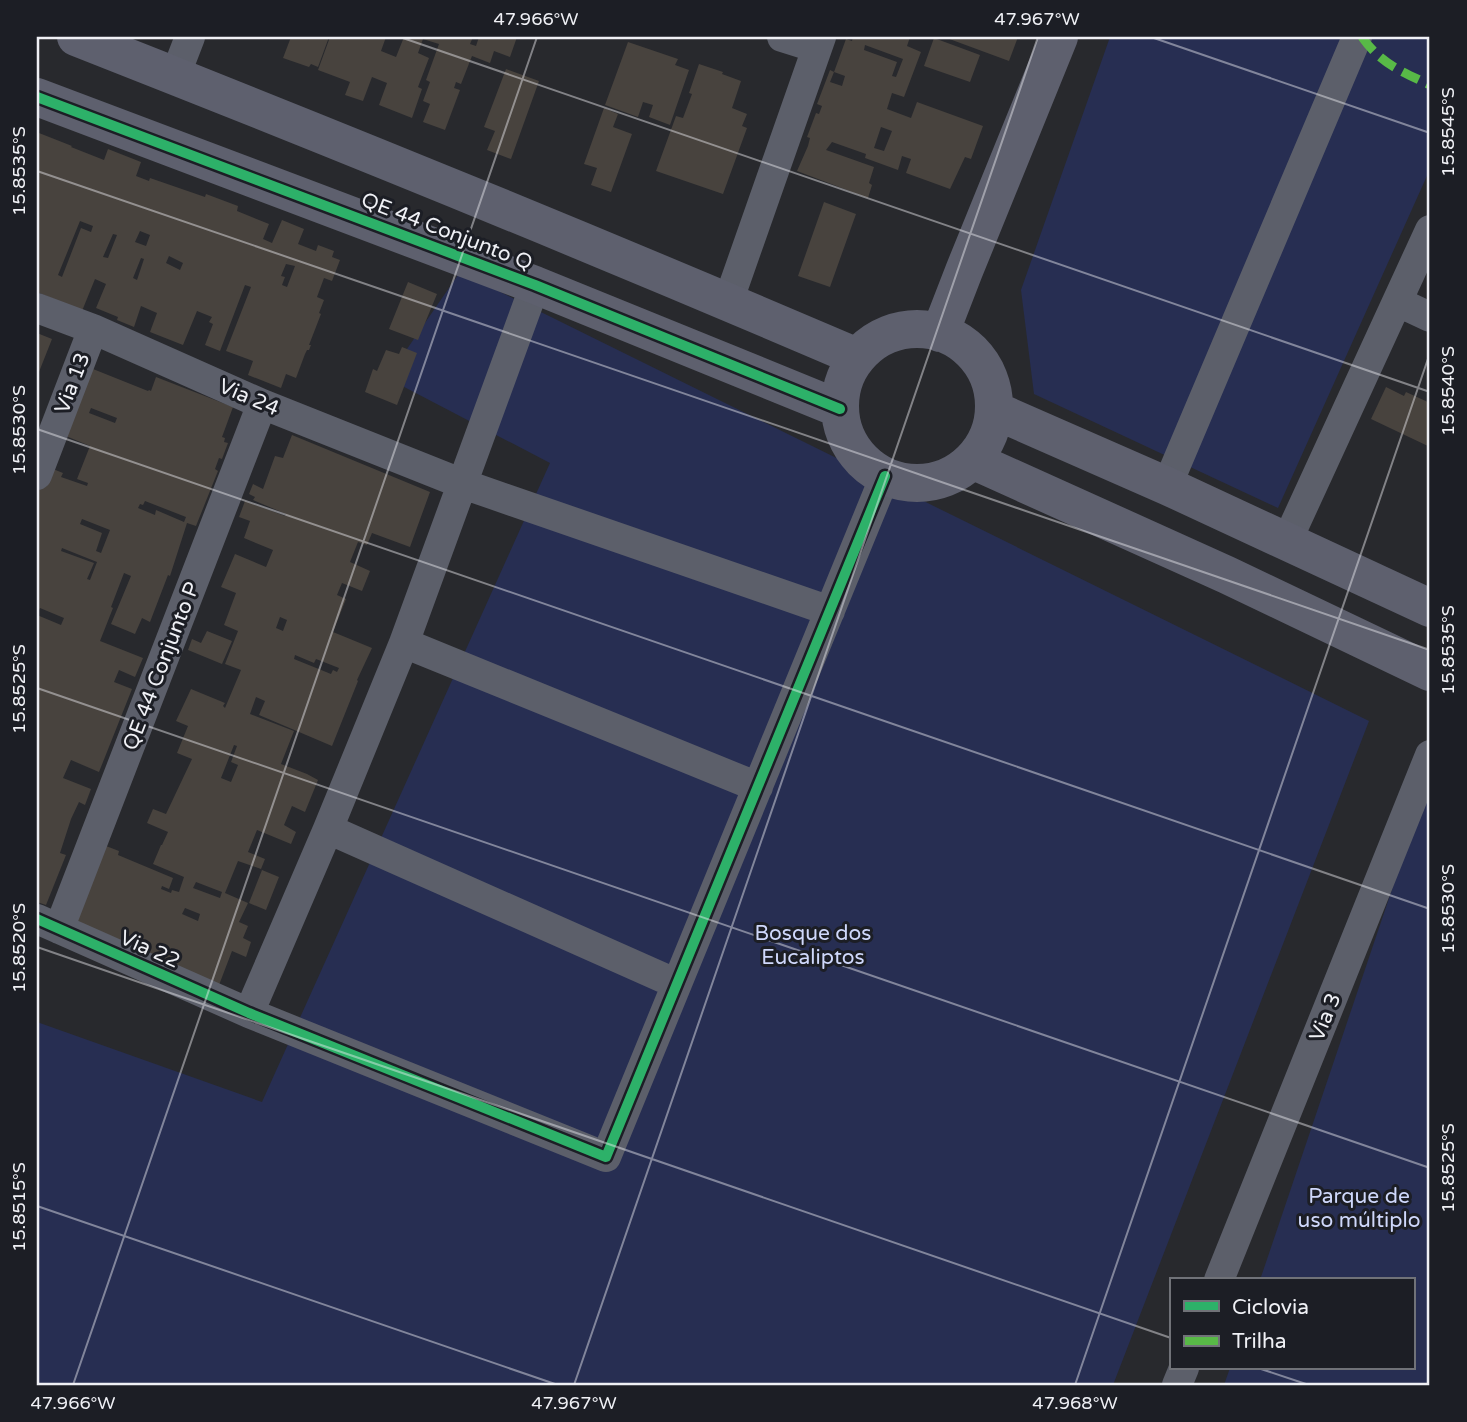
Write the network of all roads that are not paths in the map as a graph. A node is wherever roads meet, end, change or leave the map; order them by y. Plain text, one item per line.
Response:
1 (76, 37) edge
2 (190, 37) edge
3 (782, 37) edge
4 (1059, 37) edge
5 (1357, 37) edge
6 (819, 42) edge
7 (175, 76) junction
8 (37, 97) edge
9 (1430, 230) edge
10 (535, 285) junction
11 (728, 302) junction
12 (1398, 302) junction
13 (37, 308) edge
14 (1430, 317) edge
15 (93, 329) junction
16 (940, 333) junction
17 (857, 357) junction
18 (262, 404) junction
19 (840, 410) junction
20 (994, 410) junction
21 (972, 460) junction
22 (37, 475) edge
23 (885, 476) junction
24 (463, 484) junction
25 (1167, 486) junction
26 (1287, 541) junction
27 (1430, 608) edge
28 (830, 611) junction
29 (404, 643) junction
30 (1430, 672) edge
31 (1430, 755) edge
32 (758, 787) junction
33 (328, 829) junction
34 (48, 924) edge
35 (677, 984) junction
36 (249, 1013) junction
37 (1220, 1278) edge

1 - 7 street, QE 44 Conjunto Q
2 - 7 street
3 - 6 street
4 - 16 street
5 - 25 street
6 - 11 street
7 - 11 street, QE 44 Conjunto Q
8 - 10 street, QE 44 Conjunto Q
9 - 12 street
10 - 19 street, QE 44 Conjunto Q
10 - 24 street
11 - 17 street, QE 44 Conjunto Q
12 - 14 street
12 - 26 street
13 - 15 street, Via 24
15 - 18 street, Via 24
15 - 22 street, Via 13
16 - 17 street
16 - 20 street
17 - 19 street
18 - 24 street, Via 24
18 - 34 street, QE 44 Conjunto P
19 - 23 street
20 - 21 street
20 - 25 street
21 - 23 street
21 - 30 street
23 - 28 street
24 - 28 street, Via 24
24 - 29 street
25 - 26 street
26 - 27 street
28 - 32 street
29 - 32 street
29 - 33 street
31 - 37 street, Via 3
32 - 35 street
33 - 35 street
33 - 36 street
34 - 36 street, Via 22
35 - 36 street, Via 22

